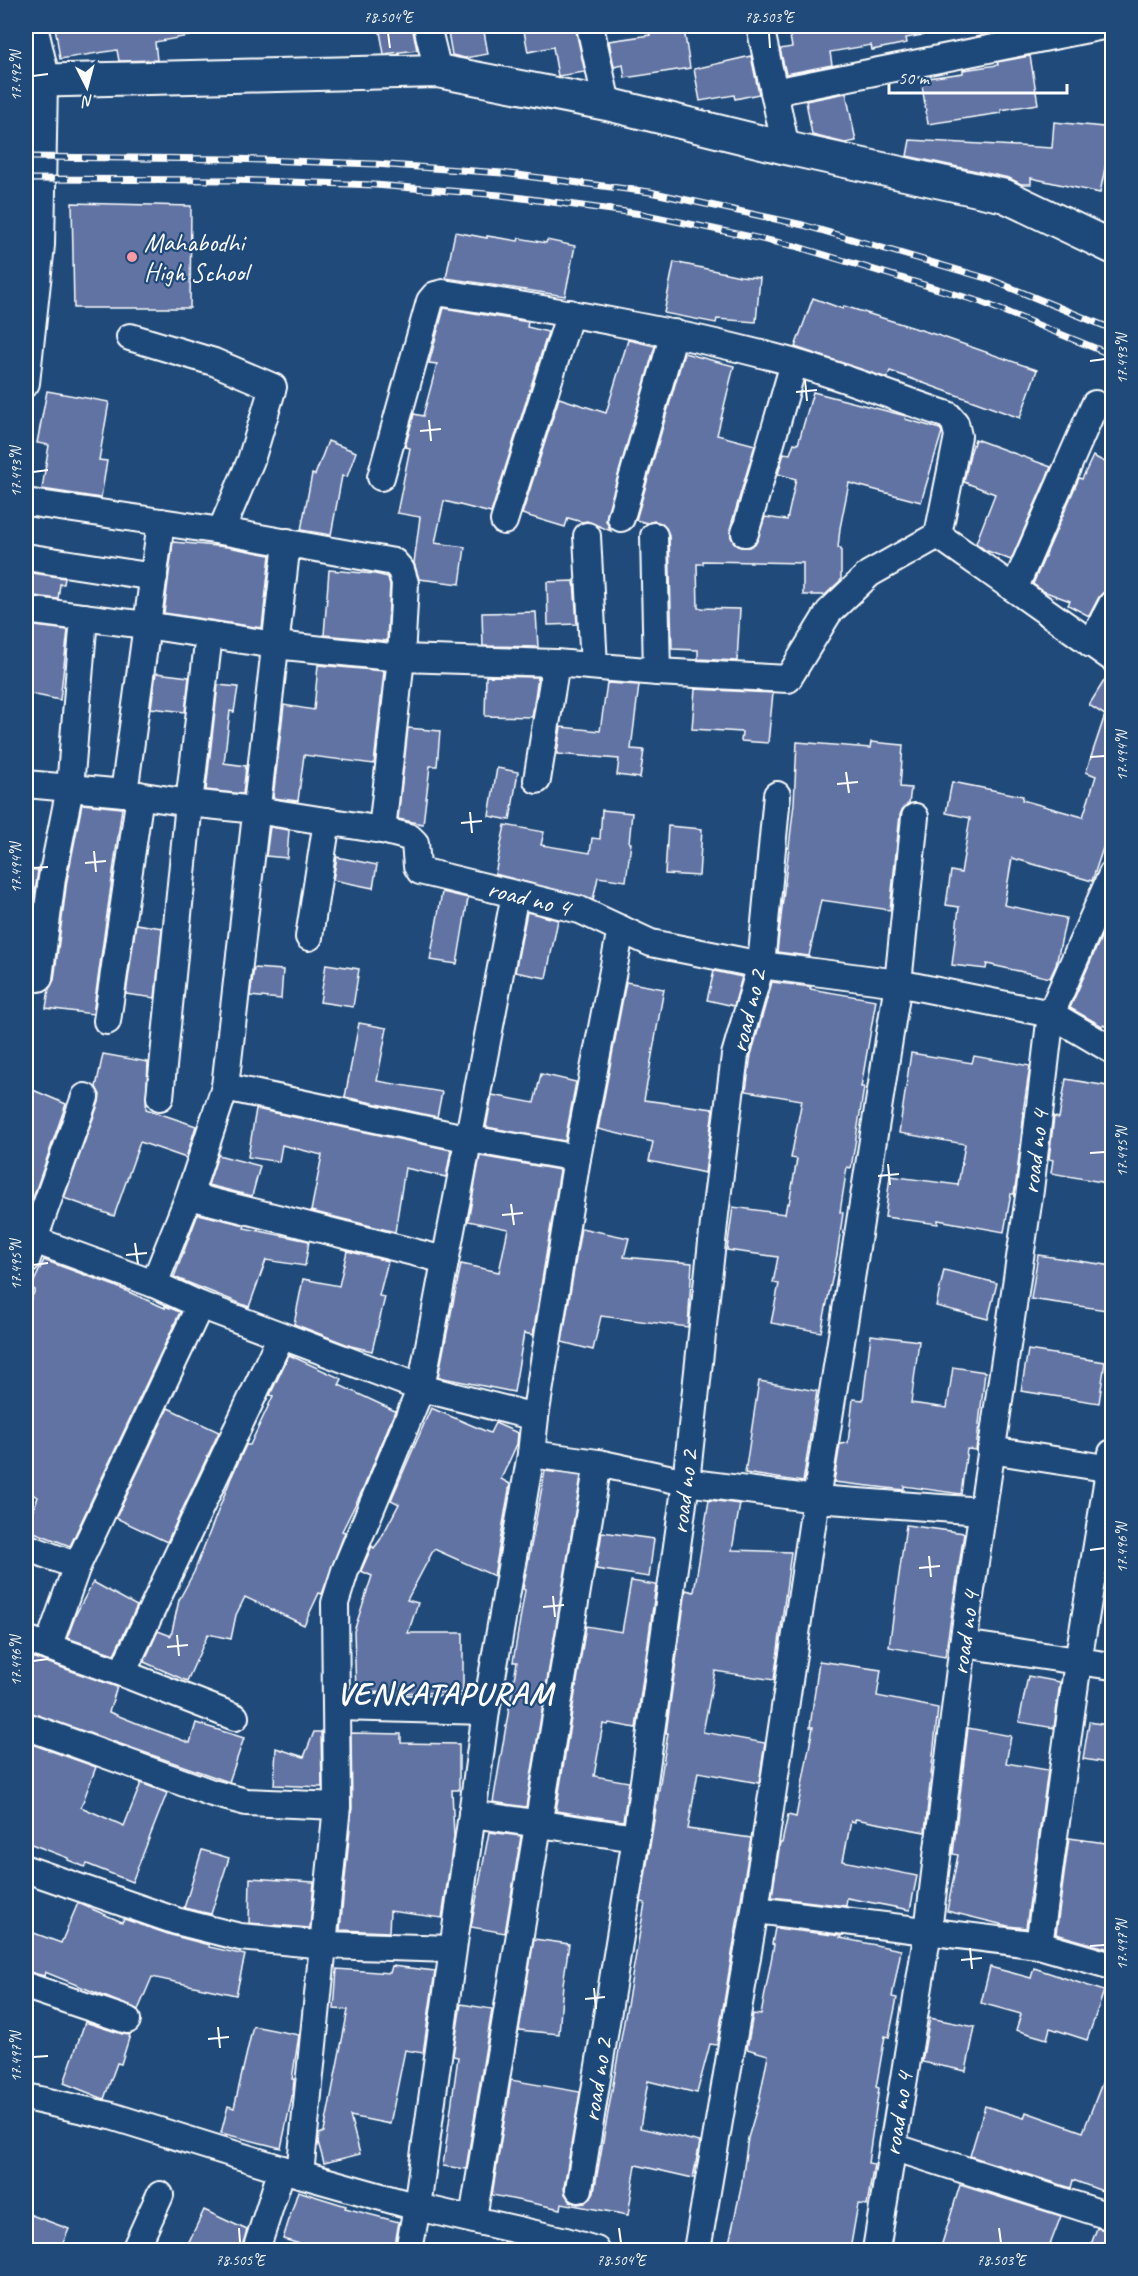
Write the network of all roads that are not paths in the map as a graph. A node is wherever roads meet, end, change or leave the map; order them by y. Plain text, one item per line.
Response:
1 (31, 26) edge
2 (427, 26) edge
3 (590, 26) edge
4 (760, 26) edge
5 (1103, 26) edge
6 (438, 71) junction
7 (35, 81) edge
8 (774, 92) junction
9 (607, 104) junction
10 (786, 148) junction
11 (1113, 247) edge
12 (570, 313) junction
13 (674, 333) junction
14 (130, 337) dead end
15 (27, 354) edge
16 (794, 363) junction
17 (26, 382) edge
18 (1095, 404) dead end
19 (381, 477) dead end
20 (26, 502) edge
21 (621, 518) dead end
22 (504, 521) dead end
23 (161, 522) junction
24 (221, 531) junction
25 (745, 534) dead end
26 (938, 535) junction
27 (587, 536) dead end
28 (654, 536) dead end
29 (287, 542) junction
30 (26, 557) edge
31 (153, 577) junction
32 (1015, 588) junction
33 (1113, 604) edge
34 (26, 610) edge
35 (84, 617) junction
36 (146, 625) junction
37 (209, 635) junction
38 (1091, 644) junction
39 (275, 645) junction
40 (401, 658) junction
41 (1113, 658) edge
42 (556, 663) junction
43 (594, 666) junction
44 (657, 672) junction
45 (537, 780) dead end
46 (26, 784) edge
47 (70, 788) junction
48 (132, 794) junction
49 (777, 795) dead end
50 (189, 803) junction
51 (256, 810) junction
52 (915, 817) dead end
53 (327, 821) junction
54 (382, 830) junction
55 (1113, 874) edge
56 (515, 894) junction
57 (621, 929) junction
58 (309, 937) dead end
59 (760, 965) junction
60 (39, 978) dead end
61 (898, 983) junction
62 (1051, 1014) junction
63 (107, 1021) dead end
64 (1113, 1050) edge
65 (225, 1087) junction
66 (85, 1097) dead end
67 (160, 1097) dead end
68 (470, 1139) junction
69 (577, 1158) junction
70 (189, 1196) junction
71 (28, 1246) edge
72 (445, 1260) junction
73 (154, 1284) junction
74 (200, 1305) junction
75 (281, 1336) junction
76 (421, 1388) junction
77 (535, 1417) junction
78 (991, 1450) junction
79 (531, 1454) junction
80 (598, 1463) junction
81 (1112, 1464) edge
82 (686, 1482) junction
83 (816, 1499) junction
84 (982, 1511) junction
85 (26, 1546) edge
86 (77, 1566) junction
87 (37, 1643) edge
88 (963, 1644) junction
89 (1078, 1662) junction
90 (1113, 1666) edge
91 (122, 1673) junction
92 (338, 1707) junction
93 (486, 1711) junction
94 (235, 1717) dead end
95 (26, 1726) edge
96 (338, 1806) junction
97 (472, 1814) junction
98 (538, 1823) junction
99 (636, 1838) junction
100 (26, 1869) edge
101 (755, 1910) junction
102 (928, 1931) junction
103 (325, 1945) junction
104 (1039, 1945) junction
105 (452, 1948) junction
106 (1113, 1966) edge
107 (26, 1986) edge
108 (127, 2020) dead end
109 (26, 2097) edge
110 (893, 2147) junction
111 (291, 2172) junction
112 (579, 2189) dead end
113 (160, 2195) dead end
114 (417, 2207) junction
115 (1113, 2217) edge
116 (473, 2218) junction
117 (135, 2250) edge
118 (256, 2250) edge
119 (409, 2250) edge
120 (591, 2250) edge
121 (697, 2250) edge
122 (876, 2250) edge

1 - 7 street
2 - 6 street
3 - 9 street
4 - 8 street
5 - 8 street
6 - 7 street
6 - 9 street
7 - 15 street
8 - 10 street
9 - 10 street
10 - 11 street
12 - 13 street
12 - 19 street
12 - 22 street
13 - 16 street
13 - 21 street
14 - 24 street
15 - 17 street
16 - 25 street
16 - 26 street
18 - 32 street
20 - 23 street
23 - 24 street
23 - 31 street
24 - 29 street
26 - 32 street
26 - 44 street
27 - 43 street
28 - 44 street
29 - 39 street
29 - 40 street
30 - 31 street
31 - 36 street
32 - 38 street
33 - 38 street
34 - 35 street
35 - 36 street
35 - 47 street
36 - 37 street
36 - 48 street
37 - 39 street
37 - 50 street
38 - 41 street
39 - 40 street
39 - 51 street
40 - 42 street
40 - 54 street
42 - 43 street
42 - 45 street
43 - 44 street
46 - 47 street, road no 4
47 - 48 street, road no 4
47 - 60 street
48 - 50 street, road no 4
48 - 63 street
49 - 59 street, road no 2
50 - 51 street, road no 4
50 - 67 street
51 - 53 street, road no 4
51 - 65 street
52 - 61 street
53 - 54 street, road no 4
53 - 58 street
54 - 56 street, road no 4
55 - 62 street, road no 4
56 - 57 street, road no 4
56 - 68 street
57 - 59 street, road no 4
57 - 69 street
59 - 61 street, road no 4
59 - 82 street, road no 2
61 - 62 street, road no 4
61 - 83 street
62 - 64 street, road no 4
62 - 78 street, road no 4
65 - 68 street
65 - 70 street
66 - 71 street
68 - 69 street
68 - 72 street
69 - 77 street
70 - 72 street
70 - 73 street
71 - 73 street
72 - 76 street
73 - 74 street
74 - 75 street
74 - 86 street
75 - 76 street
75 - 91 street
76 - 77 street
76 - 92 street
77 - 79 street
78 - 81 street
78 - 84 street, road no 4
79 - 80 street
79 - 93 street
80 - 82 street
80 - 98 street
81 - 89 street
82 - 83 street
82 - 99 street, road no 2
83 - 84 street
83 - 101 street
84 - 88 street, road no 4
85 - 86 street
86 - 87 street
87 - 91 street
88 - 89 street
88 - 102 street, road no 4
89 - 90 street
89 - 104 street
91 - 94 street
92 - 93 street
92 - 96 street
93 - 97 street
95 - 96 street
96 - 103 street
97 - 98 street
97 - 105 street
98 - 99 street
98 - 116 street
99 - 112 street, road no 2
100 - 103 street
101 - 102 street
101 - 121 street
102 - 104 street
102 - 110 street, road no 4
103 - 105 street
103 - 111 street
104 - 106 street
105 - 114 street
107 - 108 street
109 - 111 street
110 - 115 street
110 - 122 street, road no 4
111 - 114 street
111 - 118 street
113 - 117 street
114 - 116 street
114 - 119 street
116 - 120 street

